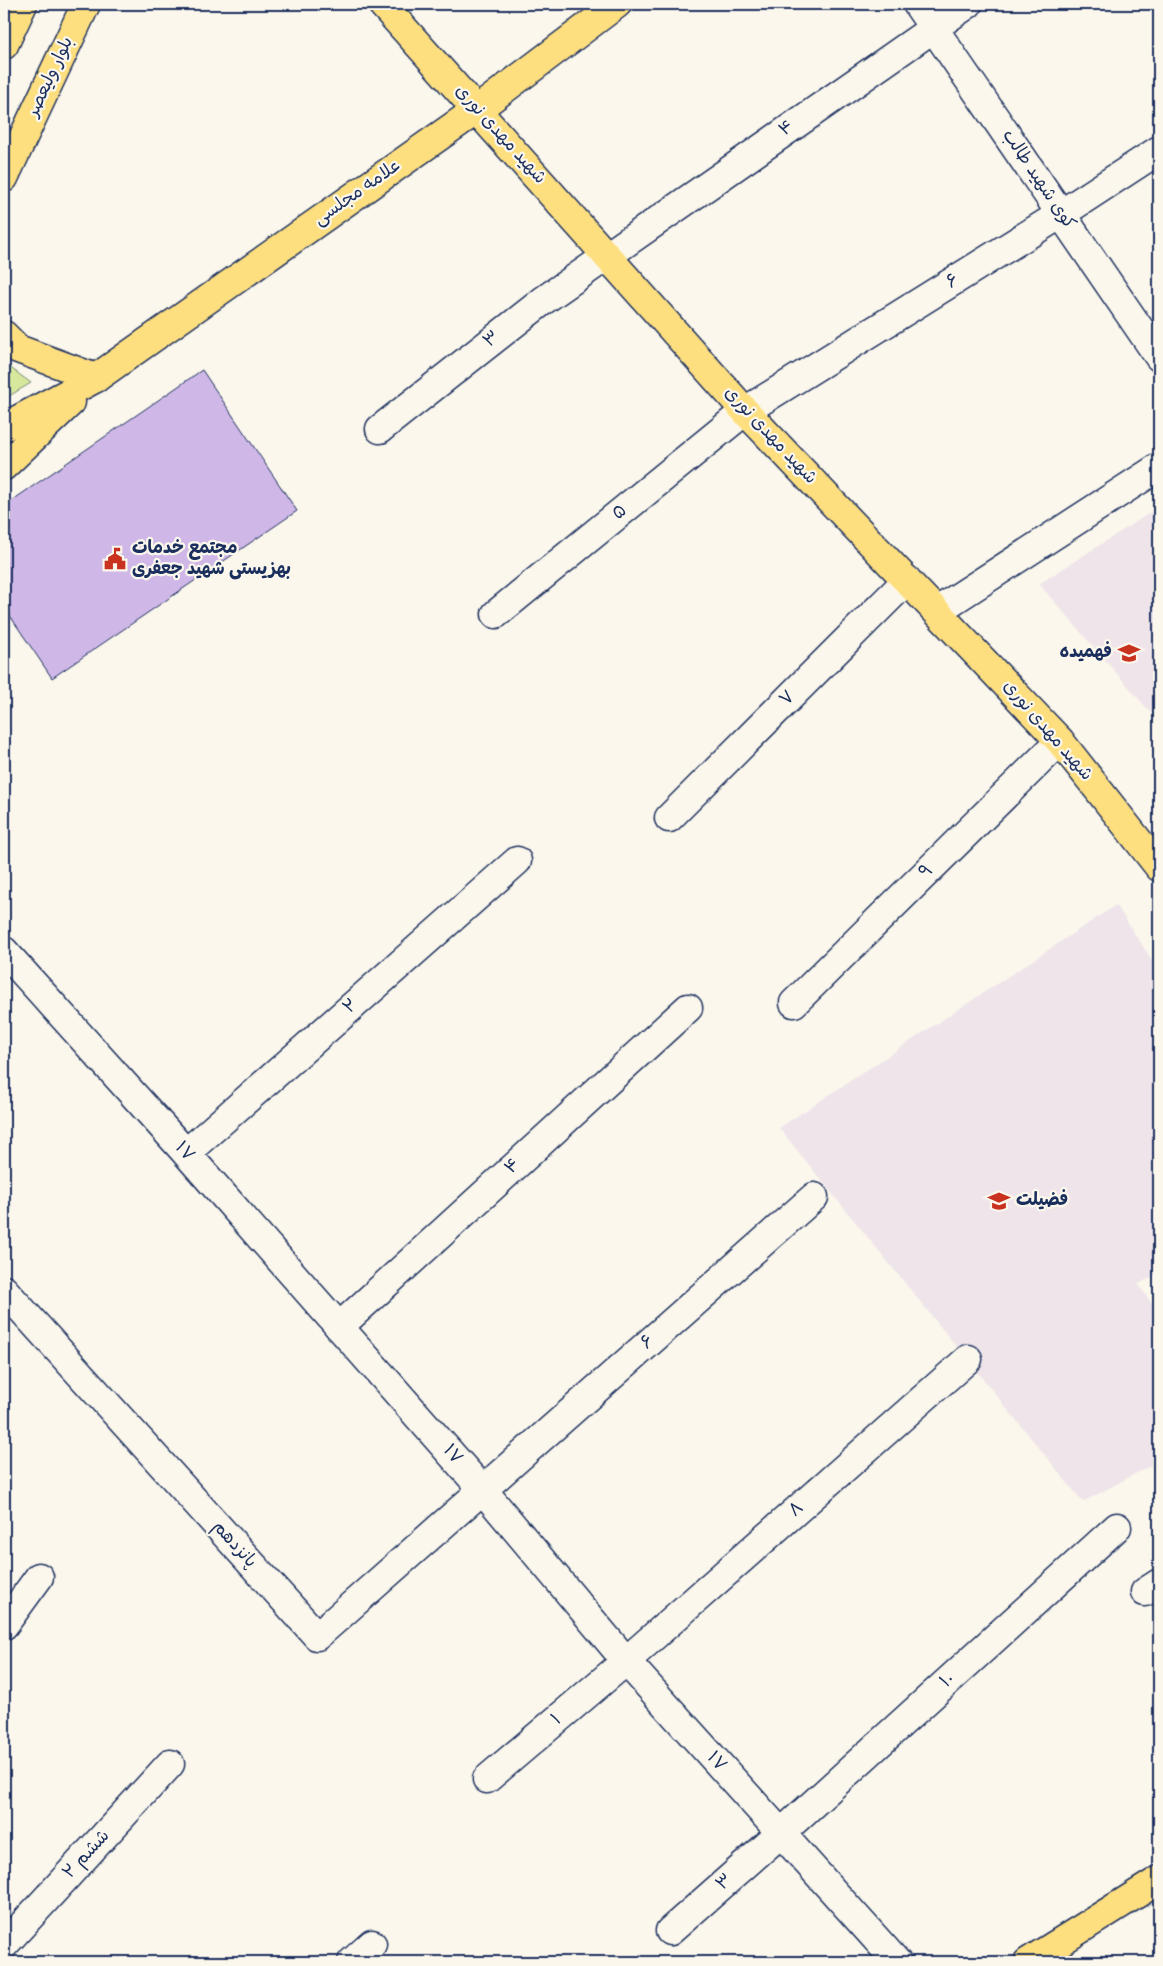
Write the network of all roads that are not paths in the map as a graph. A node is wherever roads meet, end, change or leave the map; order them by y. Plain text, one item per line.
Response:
1 (23, 4) edge
2 (86, 4) edge
3 (382, 4) edge
4 (617, 4) edge
5 (917, 4) edge
6 (968, 4) edge
7 (933, 28) junction
8 (4, 45) edge
9 (478, 109) junction
10 (1159, 150) edge
11 (4, 178) edge
12 (1061, 214) junction
13 (606, 255) junction
14 (4, 335) edge
15 (1159, 357) edge
16 (96, 378) junction
17 (745, 411) junction
18 (4, 427) edge
19 (380, 429) dead end
20 (4, 466) edge
21 (1159, 467) edge
22 (907, 580) junction
23 (937, 611) junction
24 (496, 614) dead end
25 (1060, 741) junction
26 (669, 818) dead end
27 (517, 861) dead end
28 (1159, 867) edge
29 (4, 951) edge
30 (794, 1004) dead end
31 (688, 1008) dead end
32 (186, 1153) junction
33 (814, 1197) dead end
34 (4, 1290) edge
35 (339, 1326) junction
36 (968, 1360) dead end
37 (482, 1489) junction
38 (1116, 1527) dead end
39 (39, 1577) dead end
40 (4, 1625) edge
41 (626, 1661) junction
42 (170, 1764) dead end
43 (487, 1778) dead end
44 (780, 1834) junction
45 (1159, 1880) edge
46 (670, 1931) dead end
47 (372, 1944) dead end
48 (4, 1945) edge
49 (1043, 1958) edge
50 (352, 1962) edge
51 (897, 1962) edge

1 - 8 main road
2 - 11 main road, بلوار ولیعصر
3 - 9 main road, شهید مهدی نوری
4 - 9 main road, علامه مجلسی
5 - 7 street, کوی شهید طالب
6 - 7 street, ۴
7 - 12 street, کوی شهید طالب
7 - 13 street, ۴
9 - 13 main road, شهید مهدی نوری
9 - 16 main road, علامه مجلسی
10 - 12 street, ۶
12 - 15 street, کوی شهید طالب
12 - 17 street, ۶
13 - 17 main road, شهید مهدی نوری
13 - 19 street, ۳
14 - 16 main road
16 - 18 main road
16 - 20 main road
17 - 22 main road, شهید مهدی نوری
17 - 24 street, ۵
21 - 23 street
22 - 23 main road, شهید مهدی نوری
22 - 26 street, ۷
23 - 25 main road, شهید مهدی نوری
25 - 28 main road, شهید مهدی نوری
25 - 30 street, ۹
27 - 32 street, ۲
29 - 32 street, ۱۷
31 - 35 street, ۴
32 - 35 street, ۱۷
33 - 37 street, ۶
34 - 37 street, پانزدهم
35 - 37 street, ۱۷
36 - 41 street, ۸
37 - 41 street, ۱۷
38 - 44 street, ۱۰
39 - 40 street
41 - 43 street, ۱
41 - 44 street, ۱۷
42 - 48 street, ششم ۲
44 - 46 street, ۳
44 - 51 street, ۱۷
45 - 49 main road
47 - 50 street

